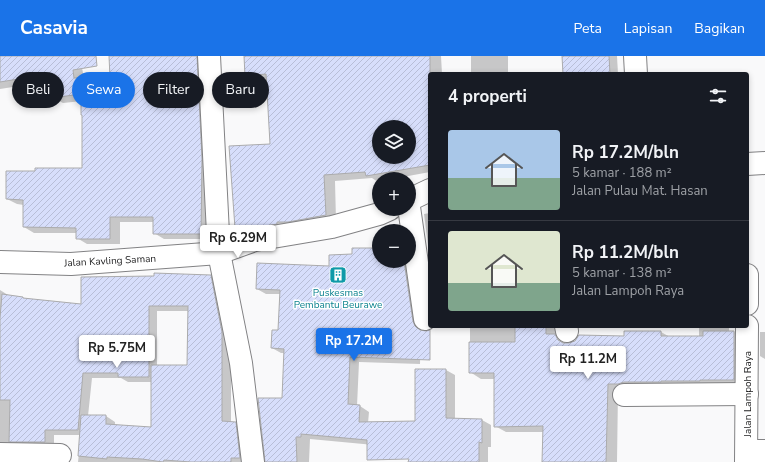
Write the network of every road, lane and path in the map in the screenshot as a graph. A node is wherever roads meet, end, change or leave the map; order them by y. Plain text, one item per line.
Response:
1 (209, 56) edge
2 (635, 56) edge
3 (636, 72) edge
4 (765, 163) edge
5 (749, 164) edge
6 (428, 191) edge
7 (416, 197) edge
8 (372, 216) edge
9 (410, 216) edge
10 (219, 253) junction
11 (0, 262) edge
12 (765, 277) edge
13 (749, 278) edge
14 (425, 319) dead end
15 (747, 328) edge
16 (624, 394) dead end
17 (747, 394) junction
18 (0, 454) edge
19 (60, 455) dead end
20 (753, 455) edge
21 (253, 462) edge

1 - 10 street
2 - 3 street
4 - 5 street
6 - 7 street
8 - 10 street, Jalan Kavling Saman
9 - 14 street
10 - 11 street, Jalan Kavling Saman
10 - 21 street
12 - 13 street
15 - 17 street, Jalan Lampoh Raya
16 - 17 street
17 - 20 street, Jalan Lampoh Raya
18 - 19 street

